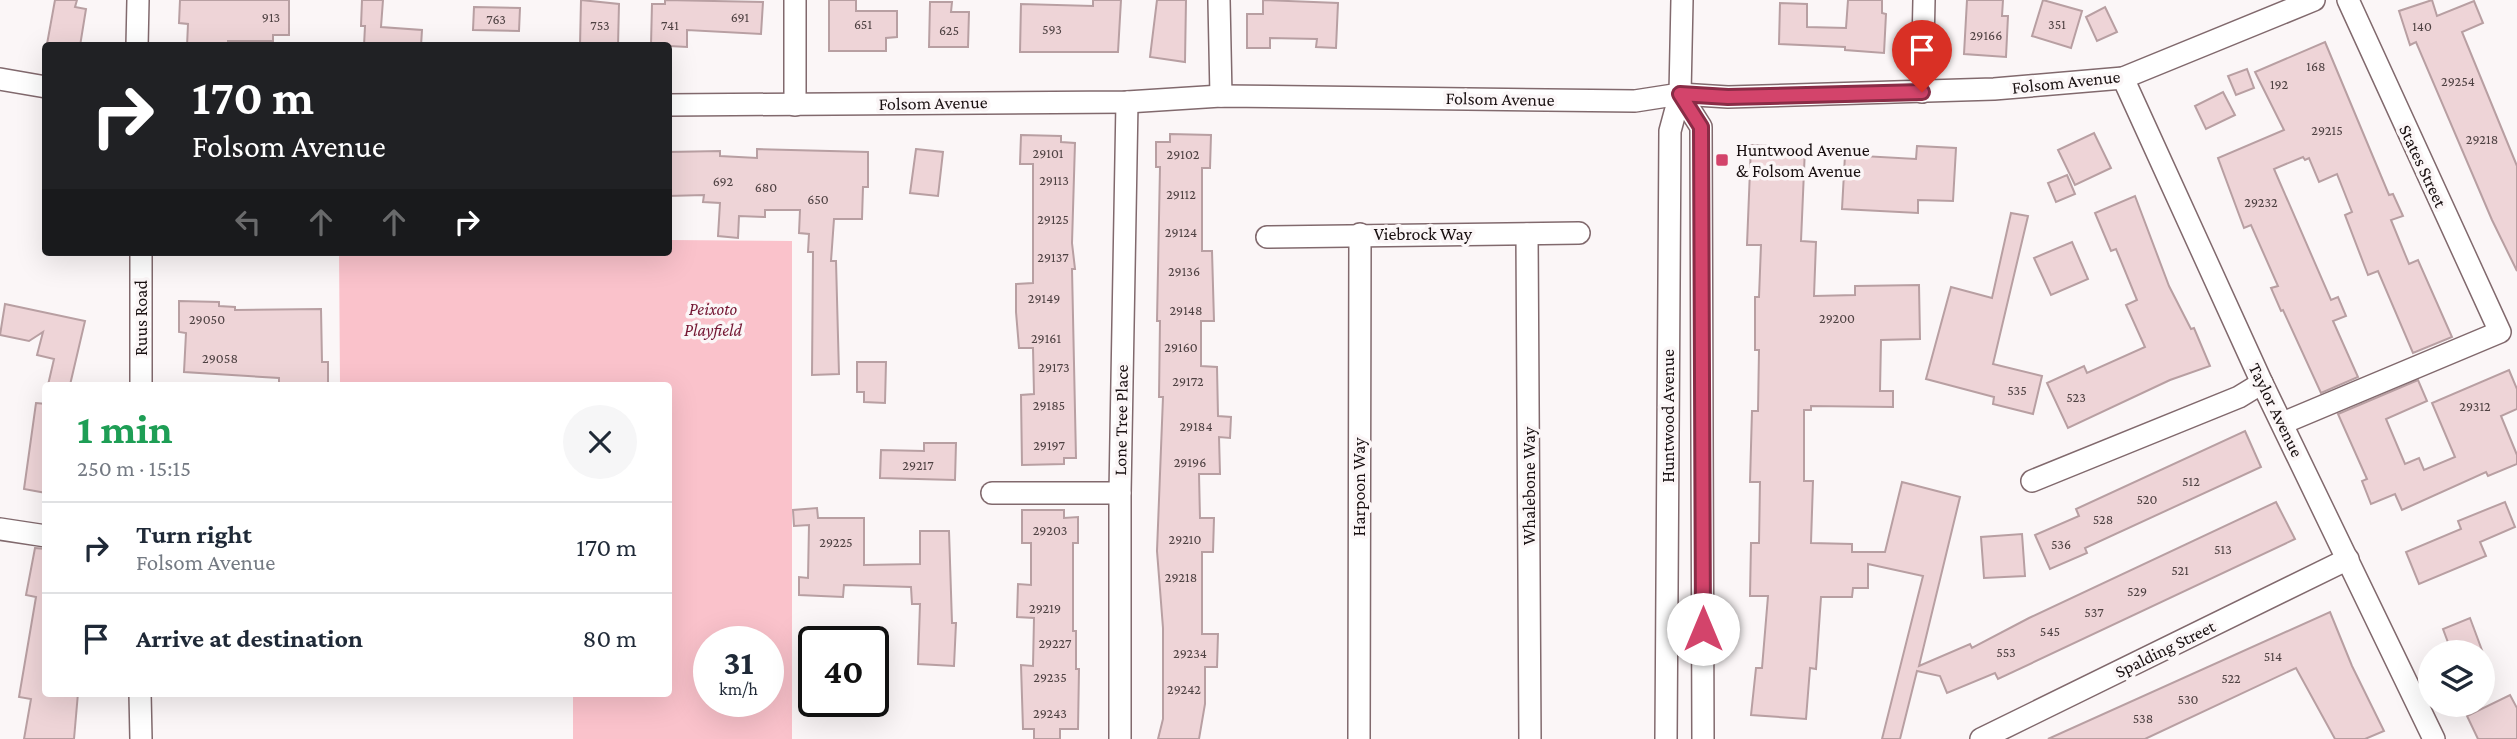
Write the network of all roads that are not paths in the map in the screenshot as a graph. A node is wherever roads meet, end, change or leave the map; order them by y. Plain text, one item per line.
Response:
1 (138, 0) edge
2 (795, 0) edge
3 (1219, 0) edge
4 (1682, 0) edge
5 (1924, 0) edge
6 (2315, 0) edge
7 (2348, 0) edge
8 (137, 42) edge
9 (2123, 78) junction
10 (0, 79) edge
11 (42, 86) edge
12 (1922, 92) junction
13 (1680, 94) junction
14 (1221, 96) junction
15 (1127, 102) junction
16 (672, 105) edge
17 (795, 105) junction
18 (1579, 233) dead end
19 (1360, 234) junction
20 (1527, 234) junction
21 (1267, 237) dead end
22 (141, 256) edge
23 (141, 382) edge
24 (2262, 383) junction
25 (2283, 423) junction
26 (2032, 481) dead end
27 (992, 493) dead end
28 (1120, 493) junction
29 (0, 528) edge
30 (42, 535) edge
31 (2348, 559) junction
32 (140, 697) edge
33 (141, 739) edge
34 (1120, 739) edge
35 (1359, 739) edge
36 (1530, 739) edge
37 (1666, 739) edge
38 (1703, 739) edge
39 (1981, 739) edge
40 (2434, 739) edge

1 - 8 street
2 - 17 street
3 - 14 street
4 - 13 street, Huntwood Avenue
5 - 12 street
6 - 9 street, Folsom Avenue
7 - 25 street, States Street
9 - 12 street, Folsom Avenue
9 - 24 street, Taylor Avenue
10 - 11 street
12 - 13 street, Folsom Avenue
13 - 14 street, Folsom Avenue
13 - 37 street, Huntwood Avenue
13 - 38 street, Huntwood Avenue
14 - 15 street, Folsom Avenue
15 - 17 street, Folsom Avenue
15 - 28 street, Lone Tree Place
16 - 17 street, Folsom Avenue
18 - 20 street, Viebrock Way
19 - 20 street, Viebrock Way
19 - 21 street, Viebrock Way
19 - 35 street, Harpoon Way
20 - 36 street, Whalebone Way
22 - 23 street, Ruus Road
24 - 25 street, Taylor Avenue
24 - 26 street
25 - 31 street, Taylor Avenue
27 - 28 street
28 - 34 street, Lone Tree Place
29 - 30 street
31 - 39 street, Spalding Street
31 - 40 street, Taylor Avenue
32 - 33 street

